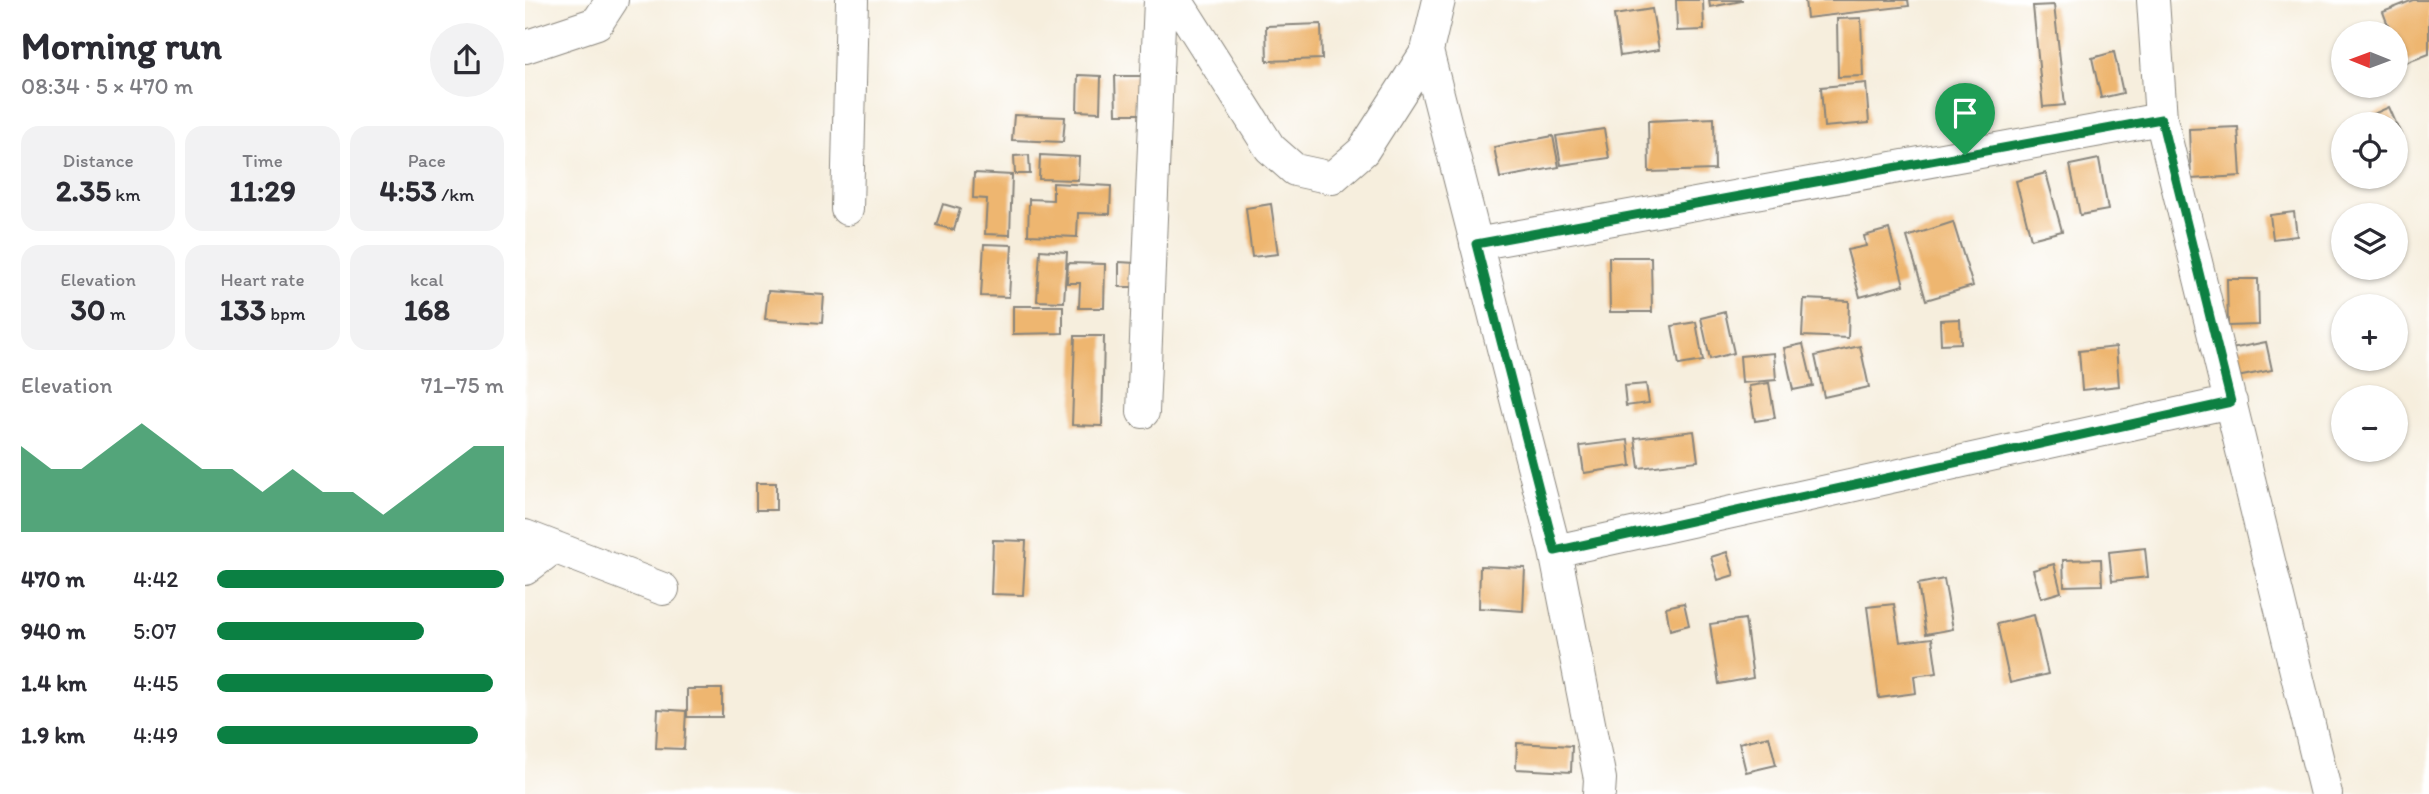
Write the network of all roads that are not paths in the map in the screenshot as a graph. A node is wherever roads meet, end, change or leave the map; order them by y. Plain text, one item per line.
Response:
1 (612, 0) edge
2 (852, 0) edge
3 (1160, 0) edge
4 (1176, 0) edge
5 (1439, 0) edge
6 (2148, 2) edge
7 (525, 47) edge
8 (1427, 51) junction
9 (2161, 119) junction
10 (847, 209) dead end
11 (1476, 244) junction
12 (2231, 402) junction
13 (1143, 412) dead end
14 (539, 541) edge
15 (1555, 551) junction
16 (525, 569) edge
17 (663, 589) dead end
18 (1599, 794) edge
19 (2326, 794) edge

1 - 7 street
2 - 10 street
3 - 13 street
4 - 8 street
5 - 8 street
6 - 9 street
8 - 11 street
9 - 11 street
9 - 12 street
11 - 15 street
12 - 15 street
12 - 19 street
14 - 16 street
14 - 17 street
15 - 18 street

